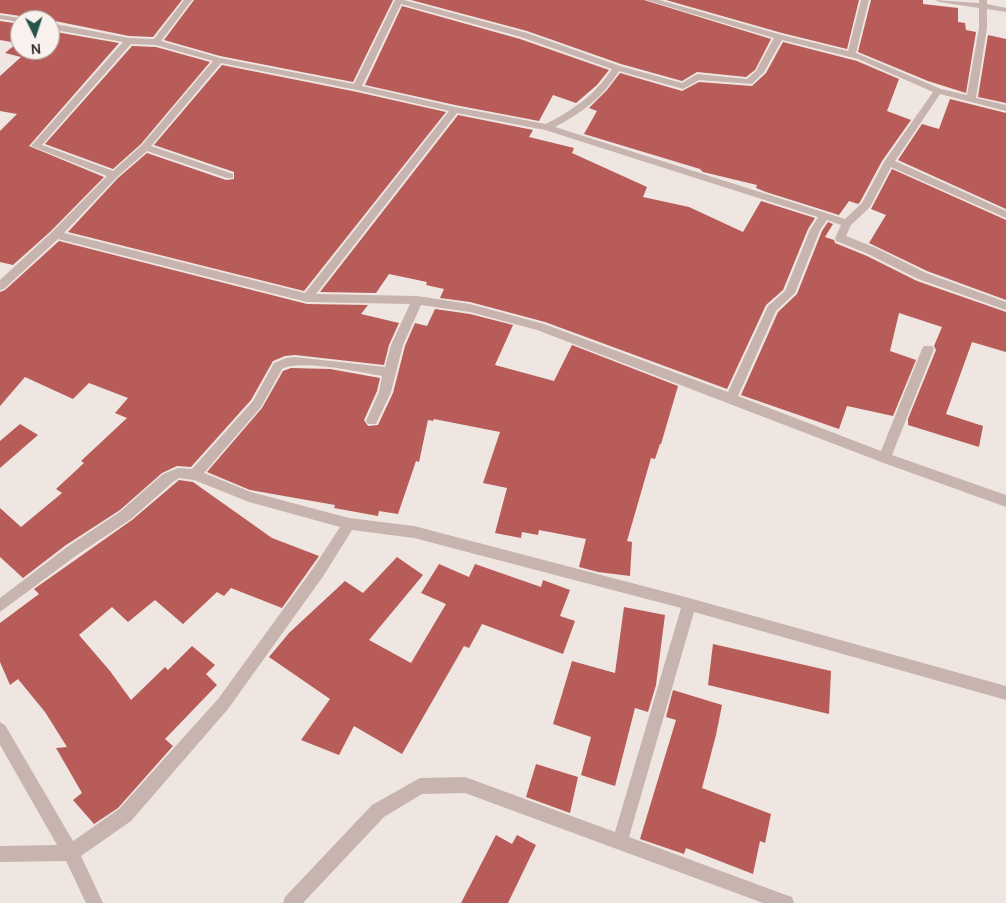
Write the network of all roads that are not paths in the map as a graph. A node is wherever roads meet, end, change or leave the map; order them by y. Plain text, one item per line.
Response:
1 (188, 0) edge
2 (398, 0) edge
3 (650, 0) edge
4 (865, 0) edge
5 (939, 0) edge
6 (983, 3) edge
7 (1006, 10) edge
8 (60, 28) edge
9 (779, 38) junction
10 (129, 41) junction
11 (156, 42) junction
12 (851, 55) junction
13 (219, 60) junction
14 (617, 68) junction
15 (357, 87) junction
16 (938, 91) junction
17 (971, 98) junction
18 (1006, 108) edge
19 (455, 110) junction
20 (547, 127) junction
21 (145, 147) junction
22 (889, 162) junction
23 (114, 175) junction
24 (230, 176) dead end
25 (1006, 215) edge
26 (824, 216) junction
27 (847, 223) junction
28 (56, 235) junction
29 (0, 286) edge
30 (306, 298) junction
31 (417, 300) junction
32 (1006, 306) edge
33 (928, 349) dead end
34 (389, 372) junction
35 (731, 398) junction
36 (372, 421) dead end
37 (886, 458) junction
38 (195, 475) junction
39 (1006, 502) edge
40 (350, 524) junction
41 (689, 604) junction
42 (0, 606) edge
43 (1006, 693) edge
44 (0, 730) edge
45 (620, 842) junction
46 (0, 854) edge
47 (71, 854) junction
48 (94, 903) edge
49 (291, 903) edge
50 (786, 903) edge

1 - 11 street
2 - 14 street
2 - 15 street
3 - 9 street
4 - 12 street
5 - 6 street
6 - 7 street
6 - 17 street
8 - 10 street
9 - 12 street
9 - 14 street
10 - 11 street
10 - 23 street
11 - 13 street
12 - 16 street
13 - 15 street
13 - 21 street
14 - 20 street
15 - 19 street
16 - 17 street
16 - 22 street
17 - 18 street
19 - 20 street
19 - 30 street
20 - 26 street
21 - 23 street
21 - 24 street
22 - 25 street
22 - 27 street
23 - 28 street
26 - 27 street
26 - 35 street
27 - 32 street
28 - 29 street
28 - 30 street
30 - 31 street
31 - 34 street
31 - 35 street
33 - 37 street
34 - 36 street
34 - 38 street
35 - 37 street
37 - 39 street
38 - 40 street
38 - 42 street
40 - 41 street
40 - 47 street
41 - 43 street
41 - 45 street
44 - 47 street
45 - 49 street
45 - 50 street
46 - 47 street
47 - 48 street

